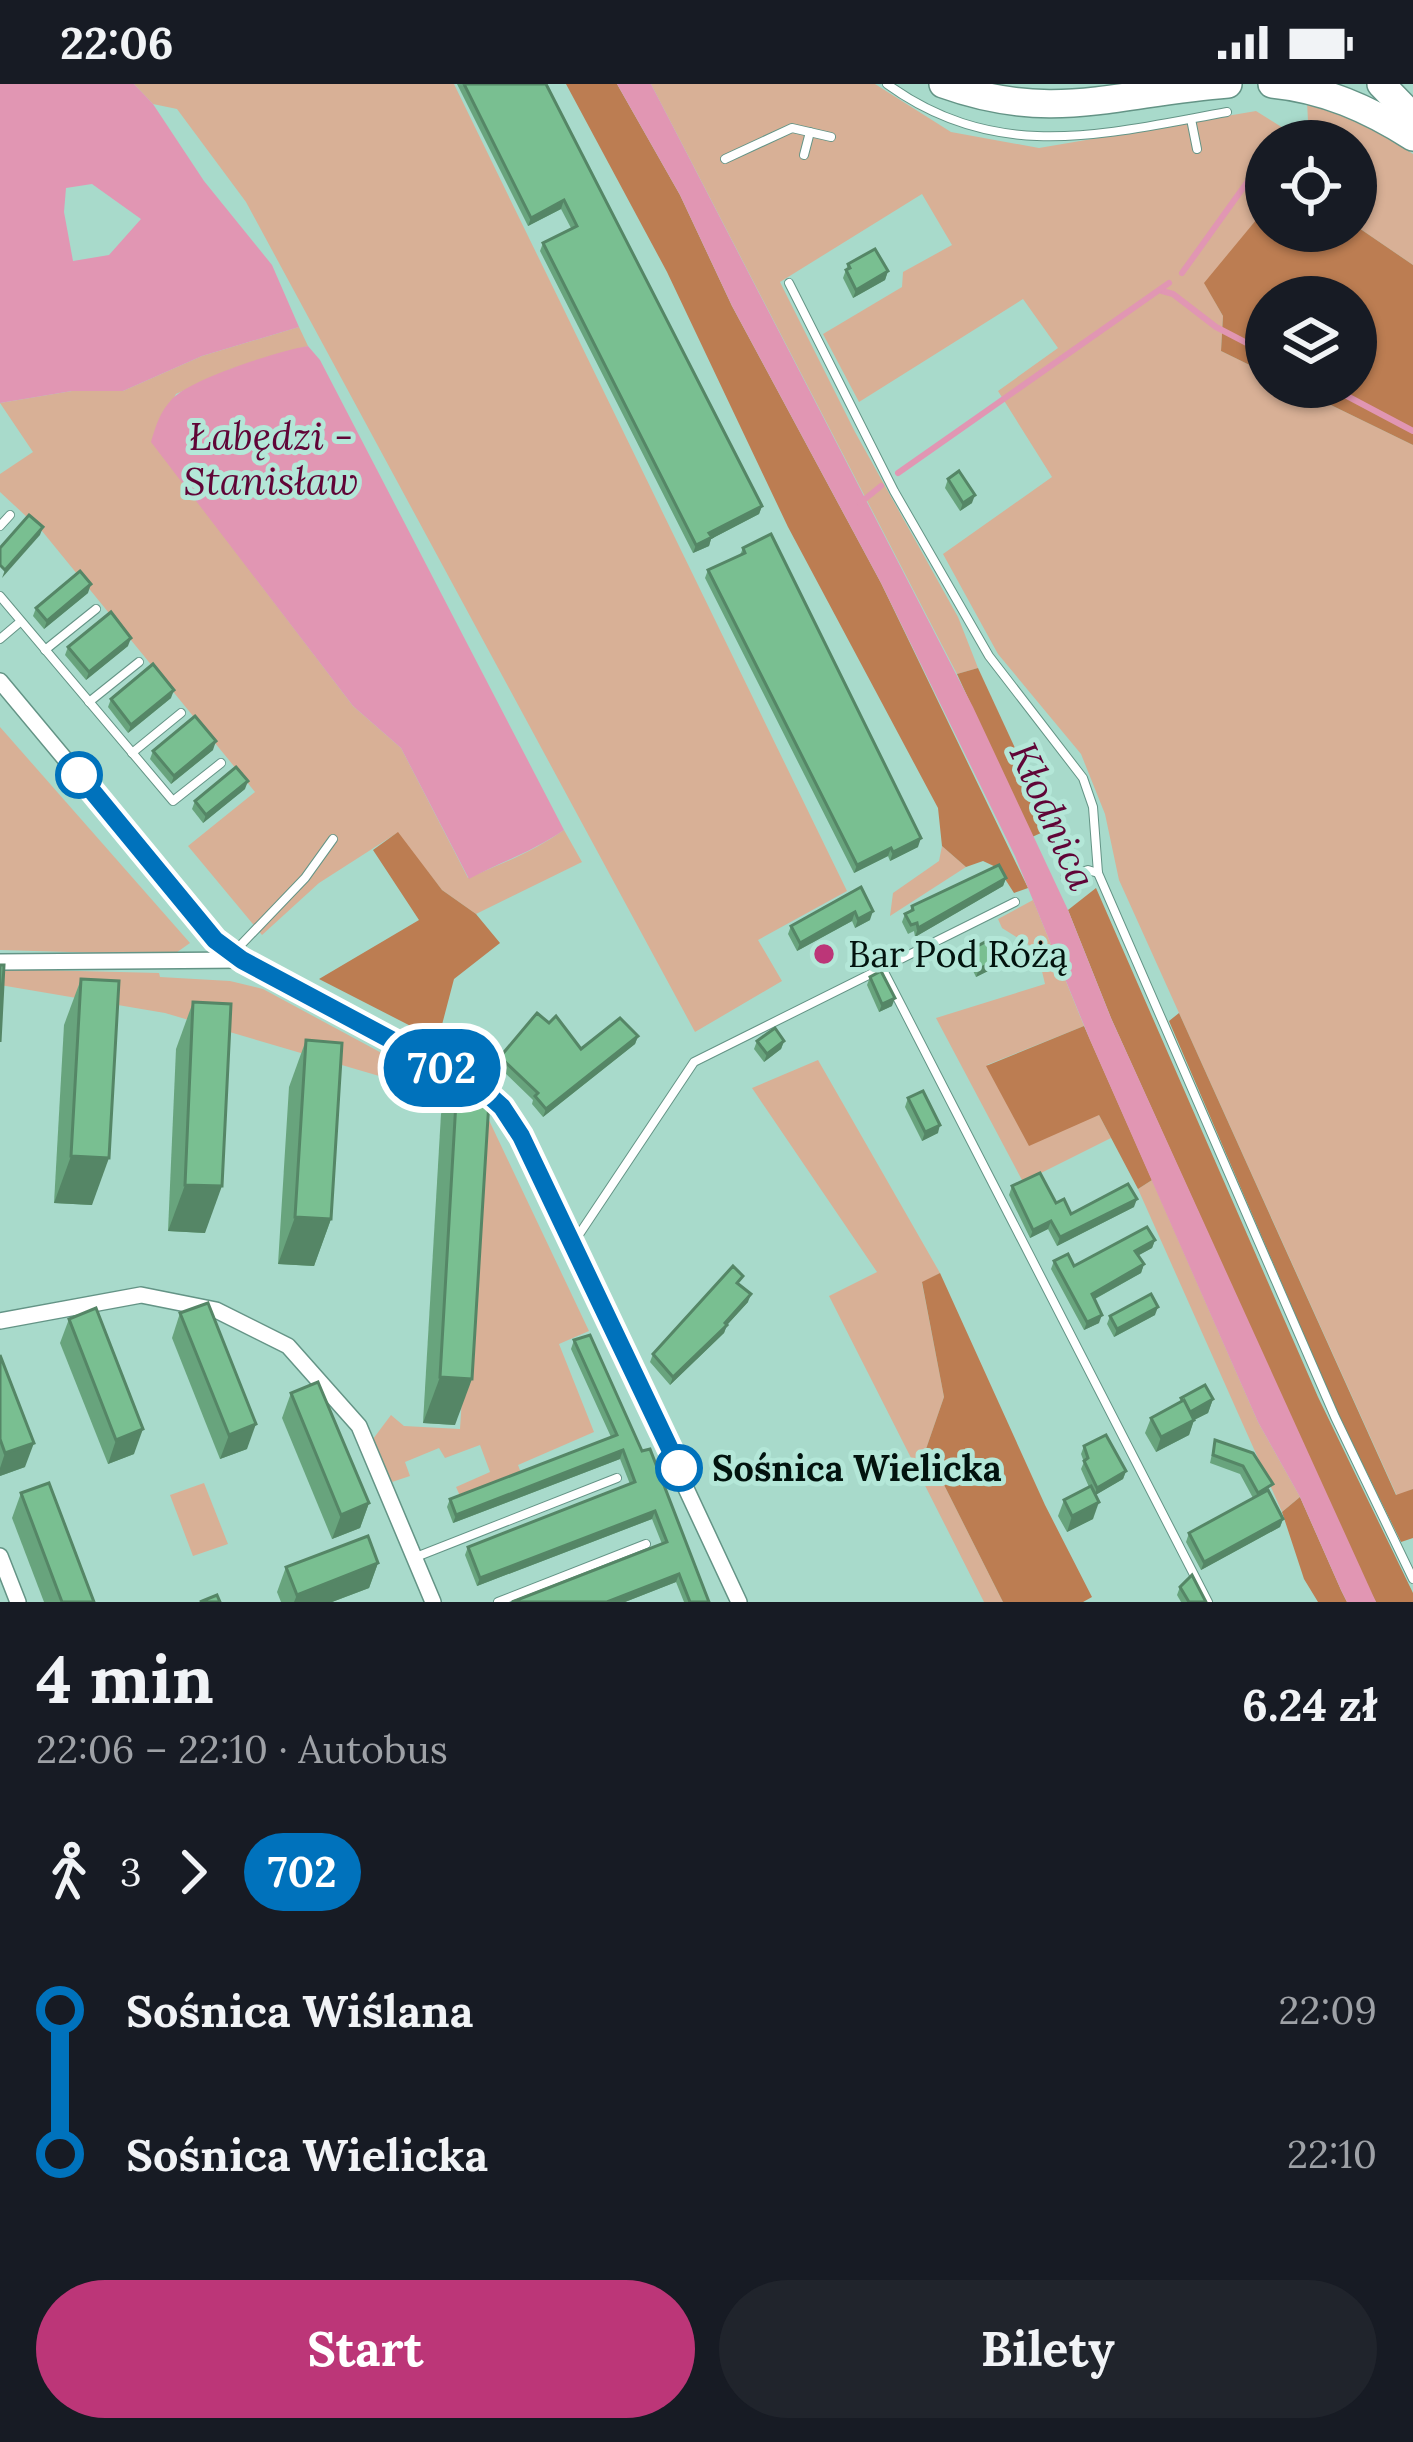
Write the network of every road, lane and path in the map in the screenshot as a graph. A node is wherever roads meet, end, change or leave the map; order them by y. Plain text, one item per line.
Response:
1 (887, 84) edge
2 (943, 84) edge
3 (1272, 84) edge
4 (1381, 84) edge
5 (1228, 98) edge
6 (1413, 117) edge
7 (1191, 119) junction
8 (810, 132) junction
9 (831, 137) dead end
10 (1413, 137) edge
11 (1197, 149) dead end
12 (804, 155) dead end
13 (725, 159) dead end
14 (789, 283) dead end
15 (10, 515) dead end
16 (0, 526) edge
17 (0, 596) edge
18 (96, 608) dead end
19 (20, 622) junction
20 (0, 639) edge
21 (45, 650) junction
22 (139, 662) dead end
23 (0, 681) edge
24 (89, 702) junction
25 (181, 712) dead end
26 (132, 753) junction
27 (220, 763) dead end
28 (333, 839) dead end
29 (1098, 873) junction
30 (1065, 877) dead end
31 (1015, 902) dead end
32 (237, 957) junction
33 (0, 962) edge
34 (883, 968) junction
35 (573, 1243) junction
36 (0, 1321) edge
37 (617, 1478) dead end
38 (646, 1544) edge
39 (0, 1556) edge
40 (415, 1558) junction
41 (1413, 1579) edge
42 (18, 1602) edge
43 (432, 1602) edge
44 (498, 1602) edge
45 (740, 1602) edge
46 (1208, 1602) edge

1 - 7 lane
2 - 5 highway
3 - 10 highway
4 - 6 highway
5 - 7 lane
7 - 11 lane
8 - 9 lane
8 - 12 lane
8 - 13 lane
14 - 29 lane
15 - 16 lane
17 - 19 lane
18 - 21 lane
19 - 20 lane
19 - 21 lane
21 - 24 lane
22 - 24 lane
23 - 32 street
24 - 26 lane
25 - 26 lane
26 - 27 lane
28 - 32 lane
29 - 30 lane
29 - 41 lane
31 - 34 lane
32 - 33 street
32 - 35 street
34 - 35 lane
34 - 46 lane
35 - 45 street
36 - 40 street
37 - 40 lane
38 - 44 lane
39 - 42 street
40 - 43 street

